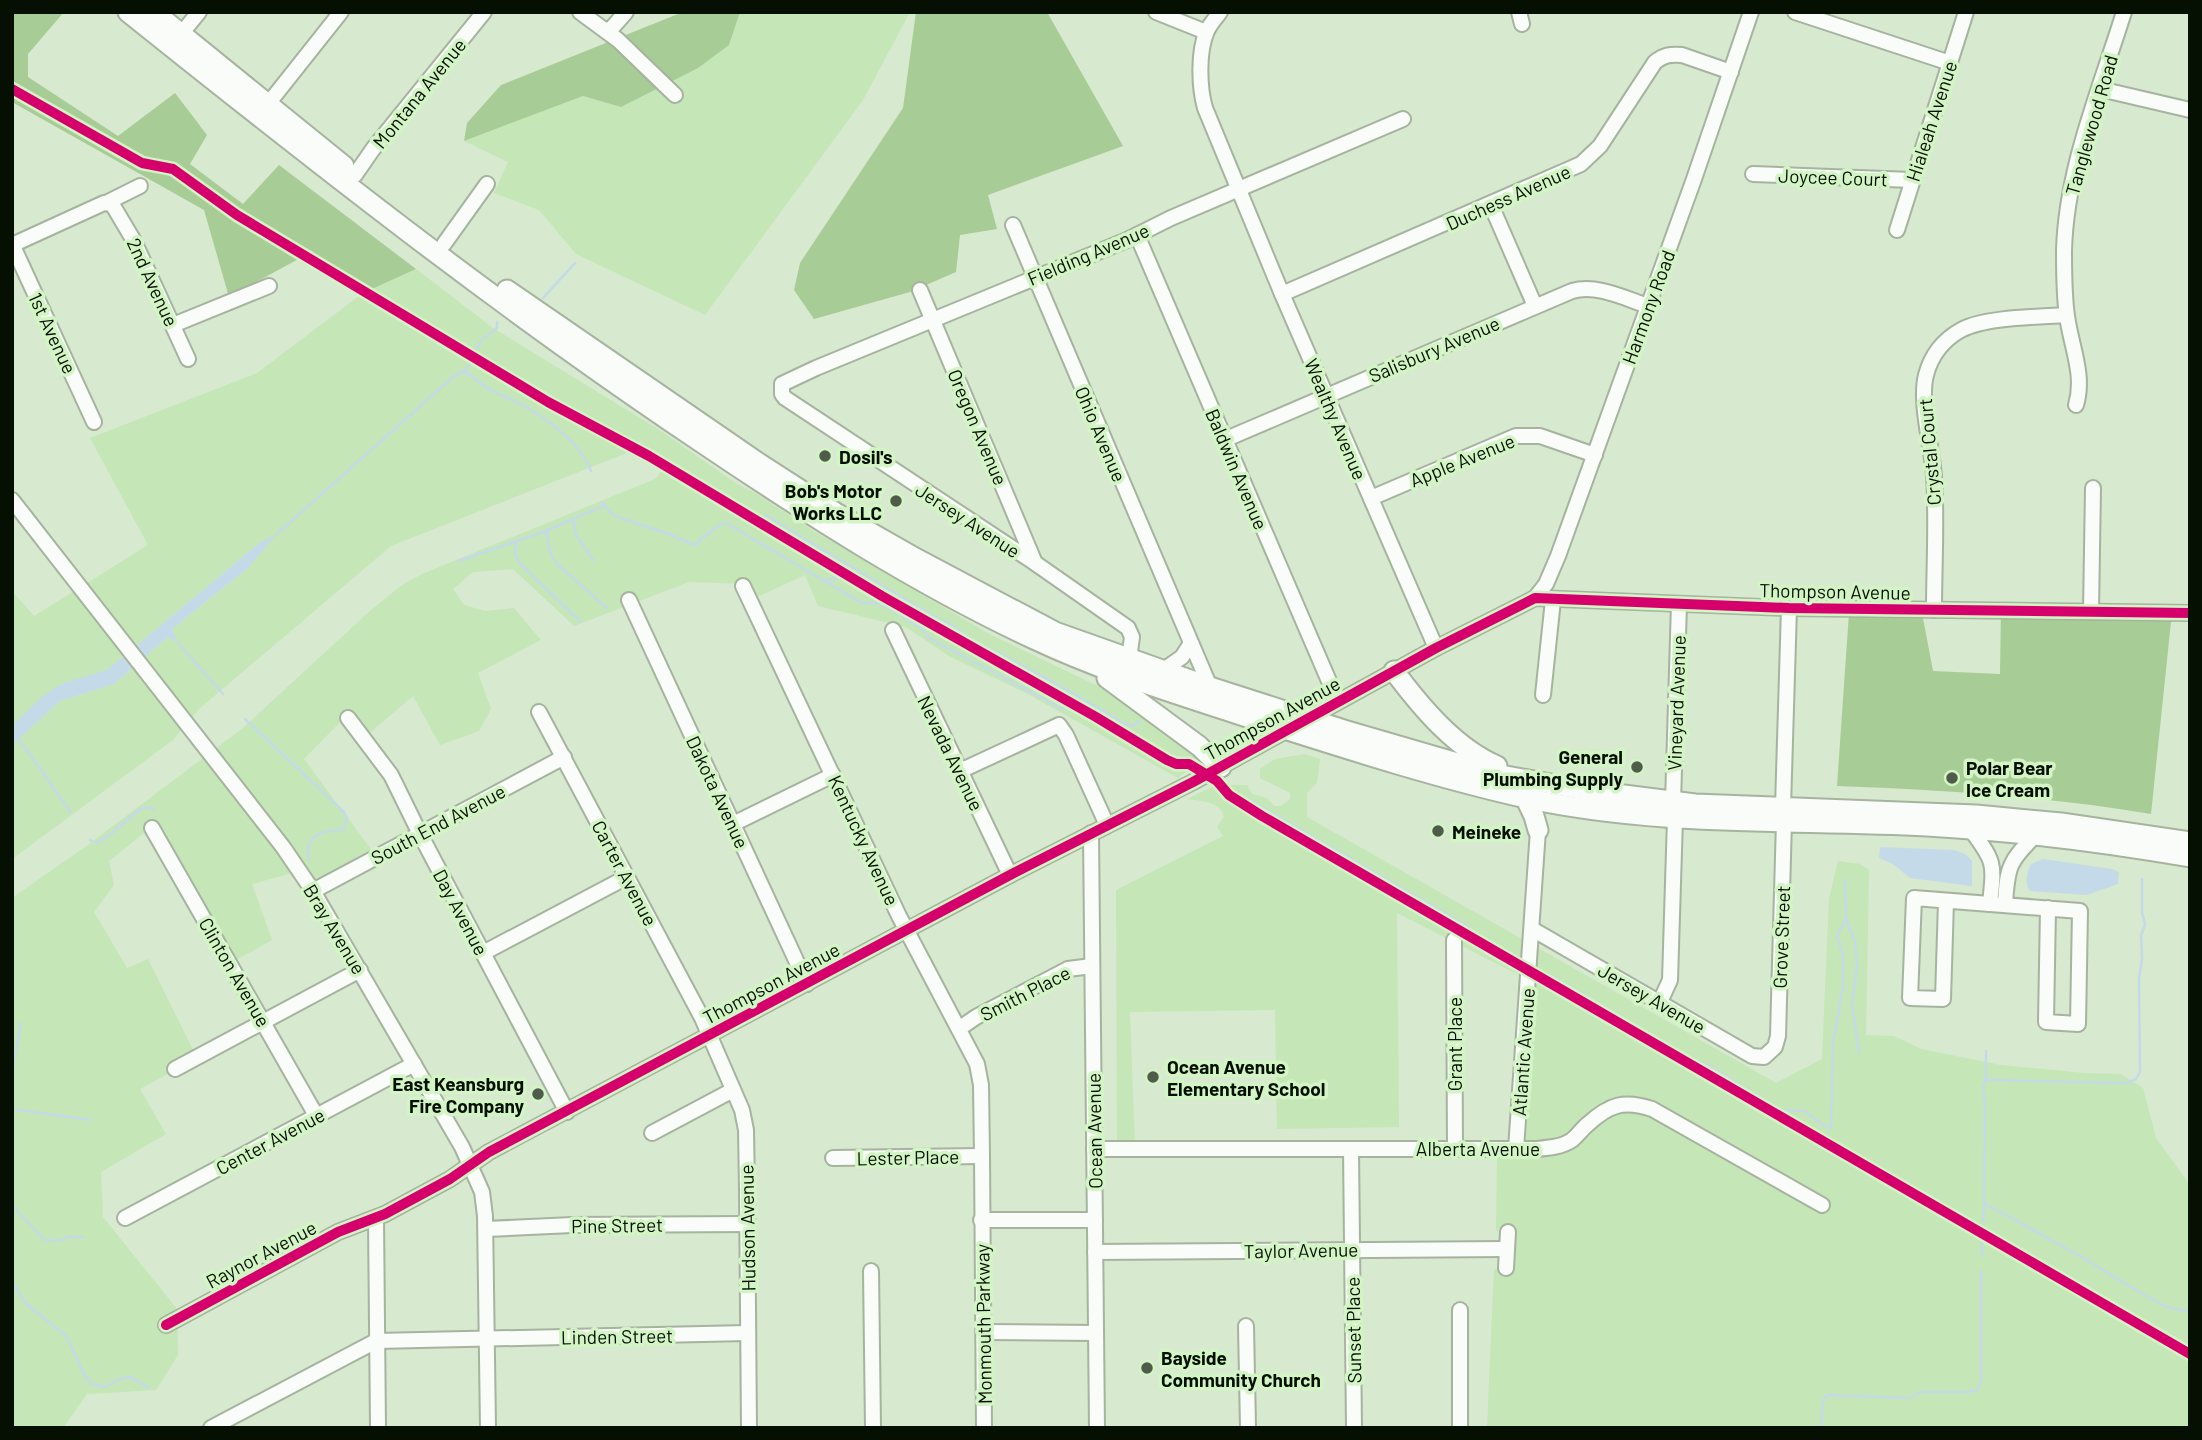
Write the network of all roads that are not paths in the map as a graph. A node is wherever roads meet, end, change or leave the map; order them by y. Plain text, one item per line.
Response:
1 (128, 12) edge
2 (154, 12) edge
3 (199, 12) edge
4 (341, 12) edge
5 (484, 12) edge
6 (580, 12) edge
7 (626, 12) edge
8 (1156, 12) edge
9 (1220, 12) edge
10 (1751, 12) edge
11 (1795, 12) edge
12 (1966, 12) edge
13 (2124, 12) edge
14 (605, 30) junction
15 (1206, 33) junction
16 (181, 34) junction
17 (1950, 63) junction
18 (1731, 72) junction
19 (2100, 89) junction
20 (675, 95) dead end
21 (268, 104) junction
22 (2190, 110) edge
23 (1403, 119) dead end
24 (1753, 174) dead end
25 (355, 175) junction
26 (1912, 180) junction
27 (487, 184) dead end
28 (140, 186) dead end
29 (1238, 189) junction
30 (112, 204) junction
31 (1490, 205) junction
32 (1013, 225) dead end
33 (1896, 230) dead end
34 (1137, 235) junction
35 (444, 244) junction
36 (12, 245) edge
37 (1035, 278) junction
38 (269, 286) dead end
39 (920, 290) dead end
40 (1282, 294) junction
41 (1535, 306) junction
42 (1648, 306) junction
43 (2066, 315) junction
44 (933, 320) junction
45 (173, 325) junction
46 (188, 359) dead end
47 (782, 394) joint
48 (1326, 396) junction
49 (2076, 405) dead end
50 (94, 422) dead end
51 (1224, 440) junction
52 (1595, 455) junction
53 (2093, 488) dead end
54 (1371, 498) junction
55 (12, 500) edge
56 (1035, 563) junction
57 (743, 586) dead end
58 (1535, 598) junction
59 (629, 600) dead end
60 (1553, 600) junction
61 (1679, 604) junction
62 (1789, 608) junction
63 (1934, 610) junction
64 (2091, 612) junction
65 (2190, 613) edge
66 (893, 630) dead end
67 (1191, 643) junction
68 (1436, 648) junction
69 (1129, 659) junction
70 (1083, 662) junction
71 (1162, 671) junction
72 (1394, 671) junction
73 (1210, 687) junction
74 (1543, 695) dead end
75 (1338, 702) junction
76 (539, 712) dead end
77 (348, 718) dead end
78 (1307, 718) junction
79 (1287, 730) junction
80 (564, 757) junction
81 (1221, 766) junction
82 (960, 771) junction
83 (833, 775) junction
84 (1529, 789) junction
85 (1559, 804) junction
86 (1674, 810) junction
87 (1783, 814) junction
88 (733, 824) junction
89 (1107, 825) junction
90 (152, 828) dead end
91 (1538, 830) junction
92 (1971, 830) junction
93 (420, 834) junction
94 (1091, 834) junction
95 (2036, 835) junction
96 (2190, 842) edge
97 (2190, 857) edge
98 (1010, 875) junction
99 (627, 877) junction
100 (313, 891) junction
101 (1946, 901) junction
102 (1990, 904) junction
103 (2005, 905) junction
104 (2048, 908) junction
105 (1532, 929) junction
106 (907, 930) junction
107 (1454, 940) dead end
108 (483, 953) junction
109 (1092, 966) junction
110 (360, 970) junction
111 (807, 984) junction
112 (1660, 1002) junction
113 (263, 1022) junction
114 (960, 1028) junction
115 (709, 1035) junction
116 (1772, 1052) joint
117 (414, 1064) junction
118 (175, 1069) dead end
119 (733, 1090) junction
120 (567, 1112) junction
121 (317, 1116) junction
122 (652, 1133) dead end
123 (1094, 1149) junction
124 (1351, 1149) junction
125 (1455, 1149) junction
126 (1516, 1149) junction
127 (982, 1156) junction
128 (834, 1158) dead end
129 (470, 1165) junction
130 (1822, 1205) dead end
131 (125, 1218) dead end
132 (376, 1218) junction
133 (981, 1220) junction
134 (1095, 1220) junction
135 (748, 1224) junction
136 (486, 1228) junction
137 (1508, 1232) dead end
138 (1507, 1249) junction
139 (1352, 1250) junction
140 (1095, 1252) junction
141 (1506, 1268) dead end
142 (871, 1271) dead end
143 (1460, 1310) dead end
144 (166, 1325) dead end
145 (1246, 1326) dead end
146 (984, 1332) junction
147 (748, 1333) junction
148 (1096, 1333) junction
149 (487, 1337) junction
150 (376, 1341) junction
151 (211, 1428) edge
152 (378, 1428) edge
153 (488, 1428) edge
154 (750, 1428) edge
155 (873, 1428) edge
156 (984, 1428) edge
157 (1097, 1428) edge
158 (1248, 1428) edge
159 (1354, 1428) edge
160 (1460, 1428) edge

1 - 70 highway
2 - 16 highway
3 - 16 street
4 - 21 street
5 - 25 street, Montana Avenue
6 - 14 street
7 - 14 street
8 - 15 street
9 - 15 street
10 - 18 street, Harmony Road
11 - 17 street
12 - 17 street, Hialeah Avenue
13 - 19 street, Tanglewood Road
14 - 20 street
15 - 29 street, Wealthy Avenue
16 - 21 highway
17 - 26 street, Hialeah Avenue
18 - 31 street, Duchess Avenue
18 - 42 street, Harmony Road
19 - 22 street
19 - 43 street, Tanglewood Road
21 - 25 highway
23 - 29 street, Fielding Avenue
24 - 26 street, Joycee Court
25 - 35 highway
26 - 33 street, Hialeah Avenue
27 - 35 street
28 - 30 street
29 - 34 street, Fielding Avenue
29 - 40 street, Wealthy Avenue
30 - 36 street
30 - 45 street, 2nd Avenue
31 - 40 street, Duchess Avenue
31 - 41 street
32 - 37 street, Ohio Avenue
34 - 37 street, Fielding Avenue
34 - 51 street, Baldwin Avenue
35 - 69 highway
36 - 50 street, 1st Avenue
37 - 44 street, Fielding Avenue
37 - 67 street, Ohio Avenue
38 - 45 street
39 - 44 street, Oregon Avenue
40 - 48 street, Wealthy Avenue
41 - 42 street, Salisbury Avenue
41 - 48 street, Salisbury Avenue
42 - 52 street, Harmony Road
43 - 49 street, Tanglewood Road
43 - 63 street, Crystal Court
44 - 47 street, Fielding Avenue
44 - 56 street, Oregon Avenue
45 - 46 street, 2nd Avenue
47 - 56 street, Jersey Avenue
48 - 51 street, Salisbury Avenue
48 - 54 street, Wealthy Avenue
51 - 75 street, Baldwin Avenue
52 - 54 street, Apple Avenue
52 - 58 street, Harmony Road
53 - 64 street
54 - 68 street, Wealthy Avenue
55 - 100 street, Bray Avenue
56 - 69 street, Jersey Avenue
57 - 83 street, Kentucky Avenue
58 - 60 street, Thompson Avenue
58 - 68 street, Thompson Avenue
59 - 88 street, Dakota Avenue
60 - 61 street, Thompson Avenue
60 - 74 street
61 - 62 street, Thompson Avenue
61 - 86 street, Vineyard Avenue
62 - 63 street, Thompson Avenue
62 - 87 street, Grove Street
63 - 64 street, Thompson Avenue
64 - 65 street, Thompson Avenue
66 - 82 street, Nevada Avenue
67 - 71 street
67 - 73 street, Ohio Avenue
68 - 72 street, Thompson Avenue
69 - 71 highway
70 - 79 highway
70 - 81 highway
71 - 73 highway
72 - 75 street, Thompson Avenue
72 - 84 highway
73 - 78 highway
75 - 78 street, Thompson Avenue
76 - 80 street, Carter Avenue
77 - 93 street, Day Avenue
78 - 79 street, Thompson Avenue
78 - 84 highway
79 - 81 street, Thompson Avenue
79 - 84 highway
80 - 93 street, South End Avenue
80 - 99 street, Carter Avenue
81 - 89 street, Thompson Avenue
82 - 89 street
82 - 98 street, Nevada Avenue
83 - 88 street
83 - 106 street, Kentucky Avenue
84 - 85 highway
84 - 86 highway
84 - 91 highway
85 - 86 highway
85 - 91 highway
86 - 87 highway
86 - 112 street, Vineyard Avenue
87 - 92 highway
87 - 96 highway
87 - 116 street, Grove Street
88 - 111 street, Dakota Avenue
89 - 94 street, Thompson Avenue
90 - 113 street, Clinton Avenue
91 - 105 street, Atlantic Avenue
92 - 95 highway
92 - 102 street
93 - 100 street, South End Avenue
93 - 108 street, Day Avenue
94 - 98 street, Thompson Avenue
94 - 109 street, Ocean Avenue
95 - 97 highway
95 - 103 street
98 - 106 street, Thompson Avenue
99 - 108 street
99 - 115 street, Carter Avenue
100 - 110 street, Bray Avenue
101 - 101 street
101 - 102 street
102 - 103 street
103 - 104 street
104 - 104 street
105 - 112 street, Jersey Avenue
105 - 126 street, Atlantic Avenue
106 - 111 street, Thompson Avenue
106 - 114 street, Kentucky Avenue
107 - 125 street, Grant Place
108 - 120 street, Day Avenue
109 - 114 street, Smith Place
109 - 123 street, Ocean Avenue
110 - 113 street
110 - 117 street, Bray Avenue
111 - 115 street, Thompson Avenue
112 - 116 street, Jersey Avenue
113 - 118 street
113 - 121 street, Clinton Avenue
114 - 127 street, Kentucky Avenue
115 - 119 street, Hudson Avenue
115 - 120 street, Thompson Avenue
117 - 121 street, Center Avenue
117 - 129 street, Bray Avenue
119 - 122 street
119 - 135 street, Hudson Avenue
120 - 129 street, Thompson Avenue
121 - 131 street, Center Avenue
123 - 124 street, Alberta Avenue
123 - 134 street, Ocean Avenue
124 - 125 street, Alberta Avenue
124 - 139 street, Sunset Place
125 - 126 street, Alberta Avenue
126 - 130 street, Alberta Avenue
127 - 128 street, Lester Place
127 - 133 street, Kentucky Avenue
129 - 132 street, Thompson Avenue
129 - 136 street, Bray Avenue
132 - 144 street, Raynor Avenue
132 - 150 street
133 - 134 street
133 - 146 street, Monmouth Parkway
134 - 140 street, Ocean Avenue
135 - 136 street, Pine Street
135 - 147 street, Hudson Avenue
136 - 149 street, Bray Avenue
137 - 138 street
138 - 139 street, Taylor Avenue
138 - 141 street
139 - 140 street, Taylor Avenue
139 - 159 street, Sunset Place
140 - 148 street, Ocean Avenue
142 - 155 street
143 - 160 street
145 - 158 street
146 - 148 street
146 - 156 street, Monmouth Parkway
147 - 149 street, Linden Street
147 - 154 street, Hudson Avenue
148 - 157 street, Ocean Avenue
149 - 150 street, Linden Street
149 - 153 street, Bray Avenue
150 - 151 street
150 - 152 street

